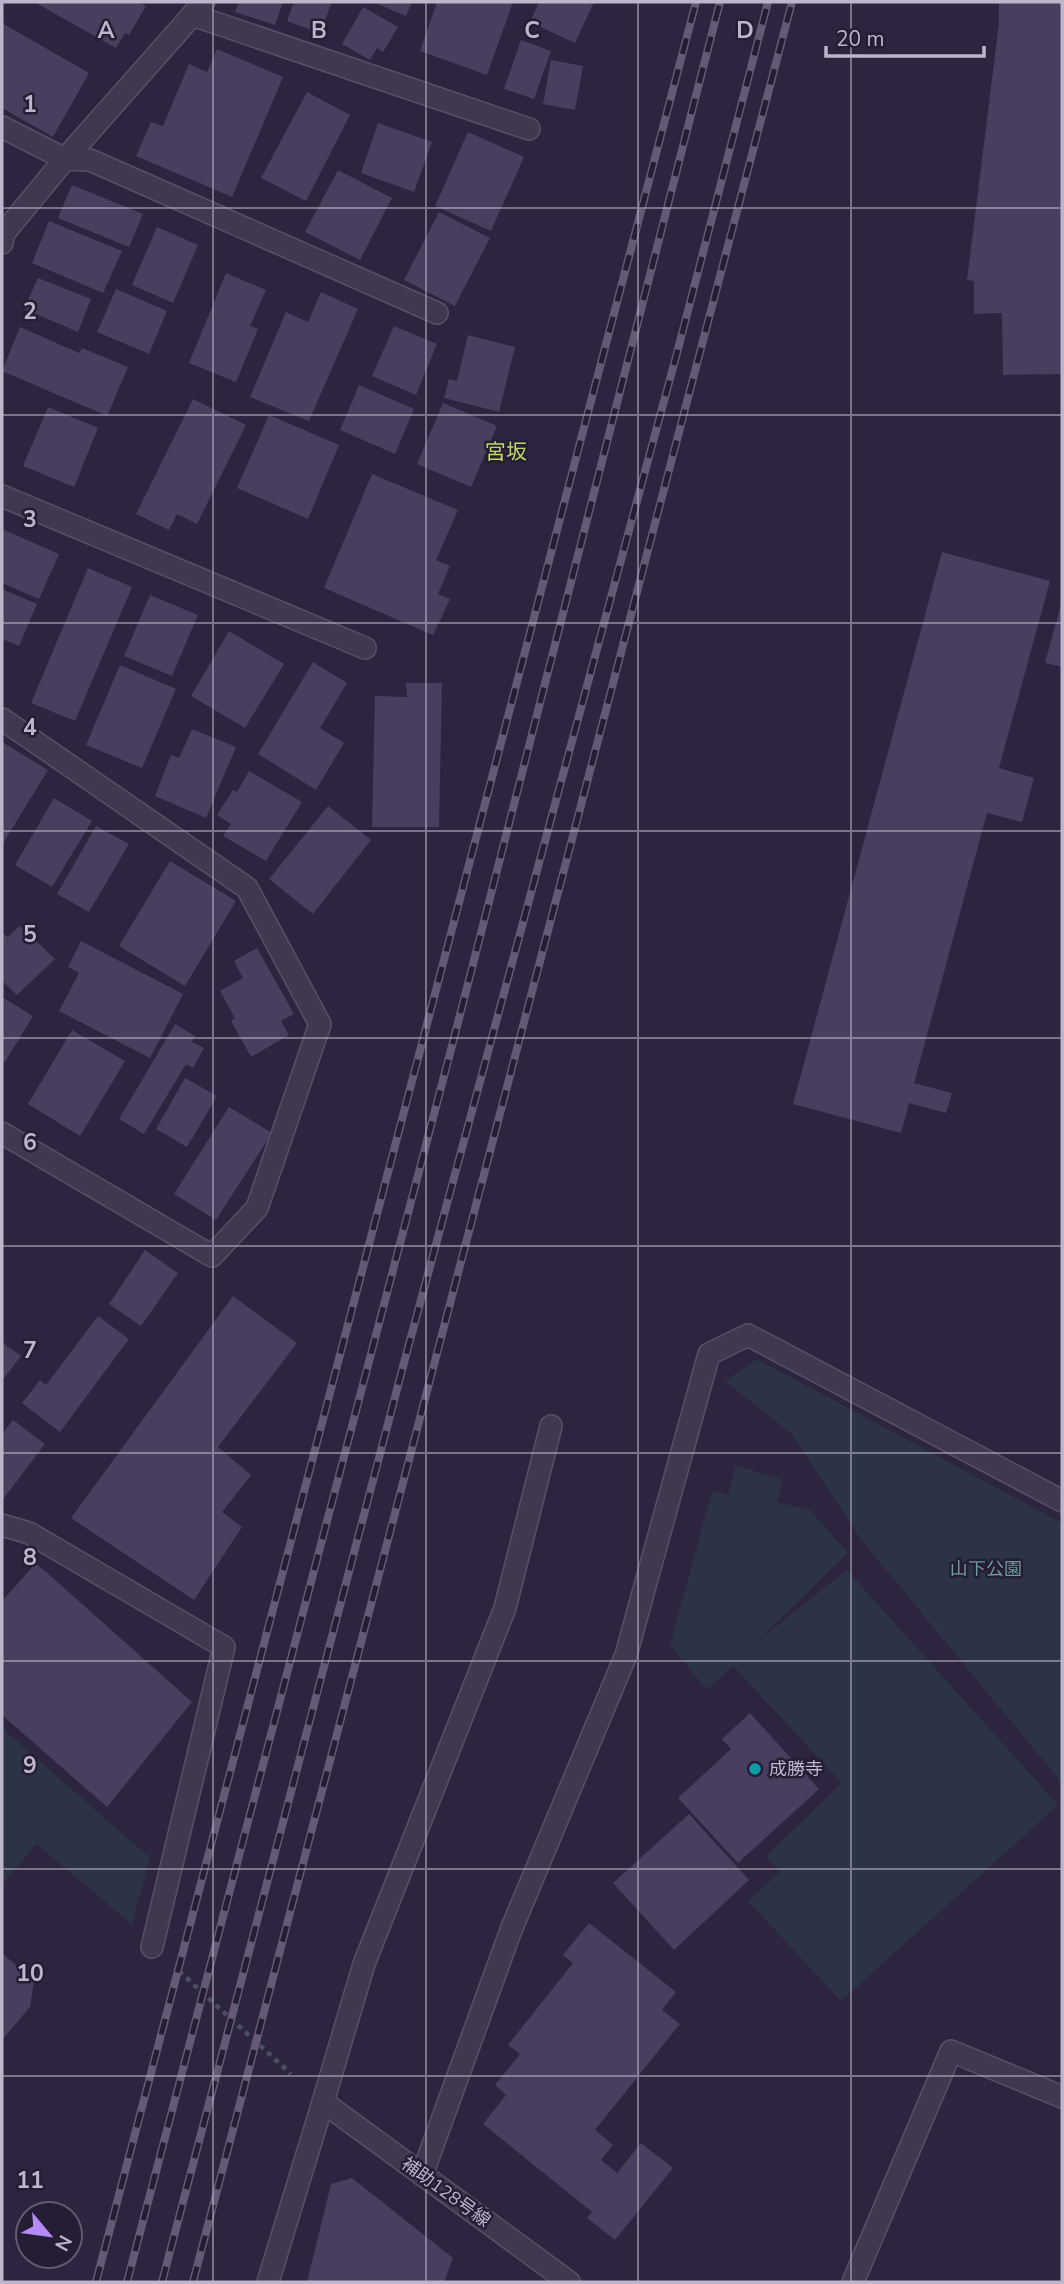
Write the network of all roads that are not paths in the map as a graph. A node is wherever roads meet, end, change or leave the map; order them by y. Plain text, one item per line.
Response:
1 (198, 9) edge
2 (2, 127) edge
3 (529, 130) dead end
4 (65, 159) junction
5 (2, 243) edge
6 (437, 313) dead end
7 (2, 496) edge
8 (365, 648) dead end
9 (2, 719) edge
10 (2, 1133) edge
11 (551, 1426) dead end
12 (1062, 1501) edge
13 (2, 1525) edge
14 (152, 1947) road end
15 (1062, 2097) edge
16 (323, 2102) junction
17 (422, 2175) junction
18 (268, 2282) edge
19 (569, 2282) edge
20 (853, 2282) edge

1 - 3 street
1 - 4 street
2 - 4 street
4 - 5 street
4 - 6 street
7 - 8 street
9 - 10 street
11 - 16 street
12 - 17 street
13 - 14 street
15 - 20 street
16 - 17 street, 補助128号線
16 - 18 street
17 - 19 street, 補助128号線

